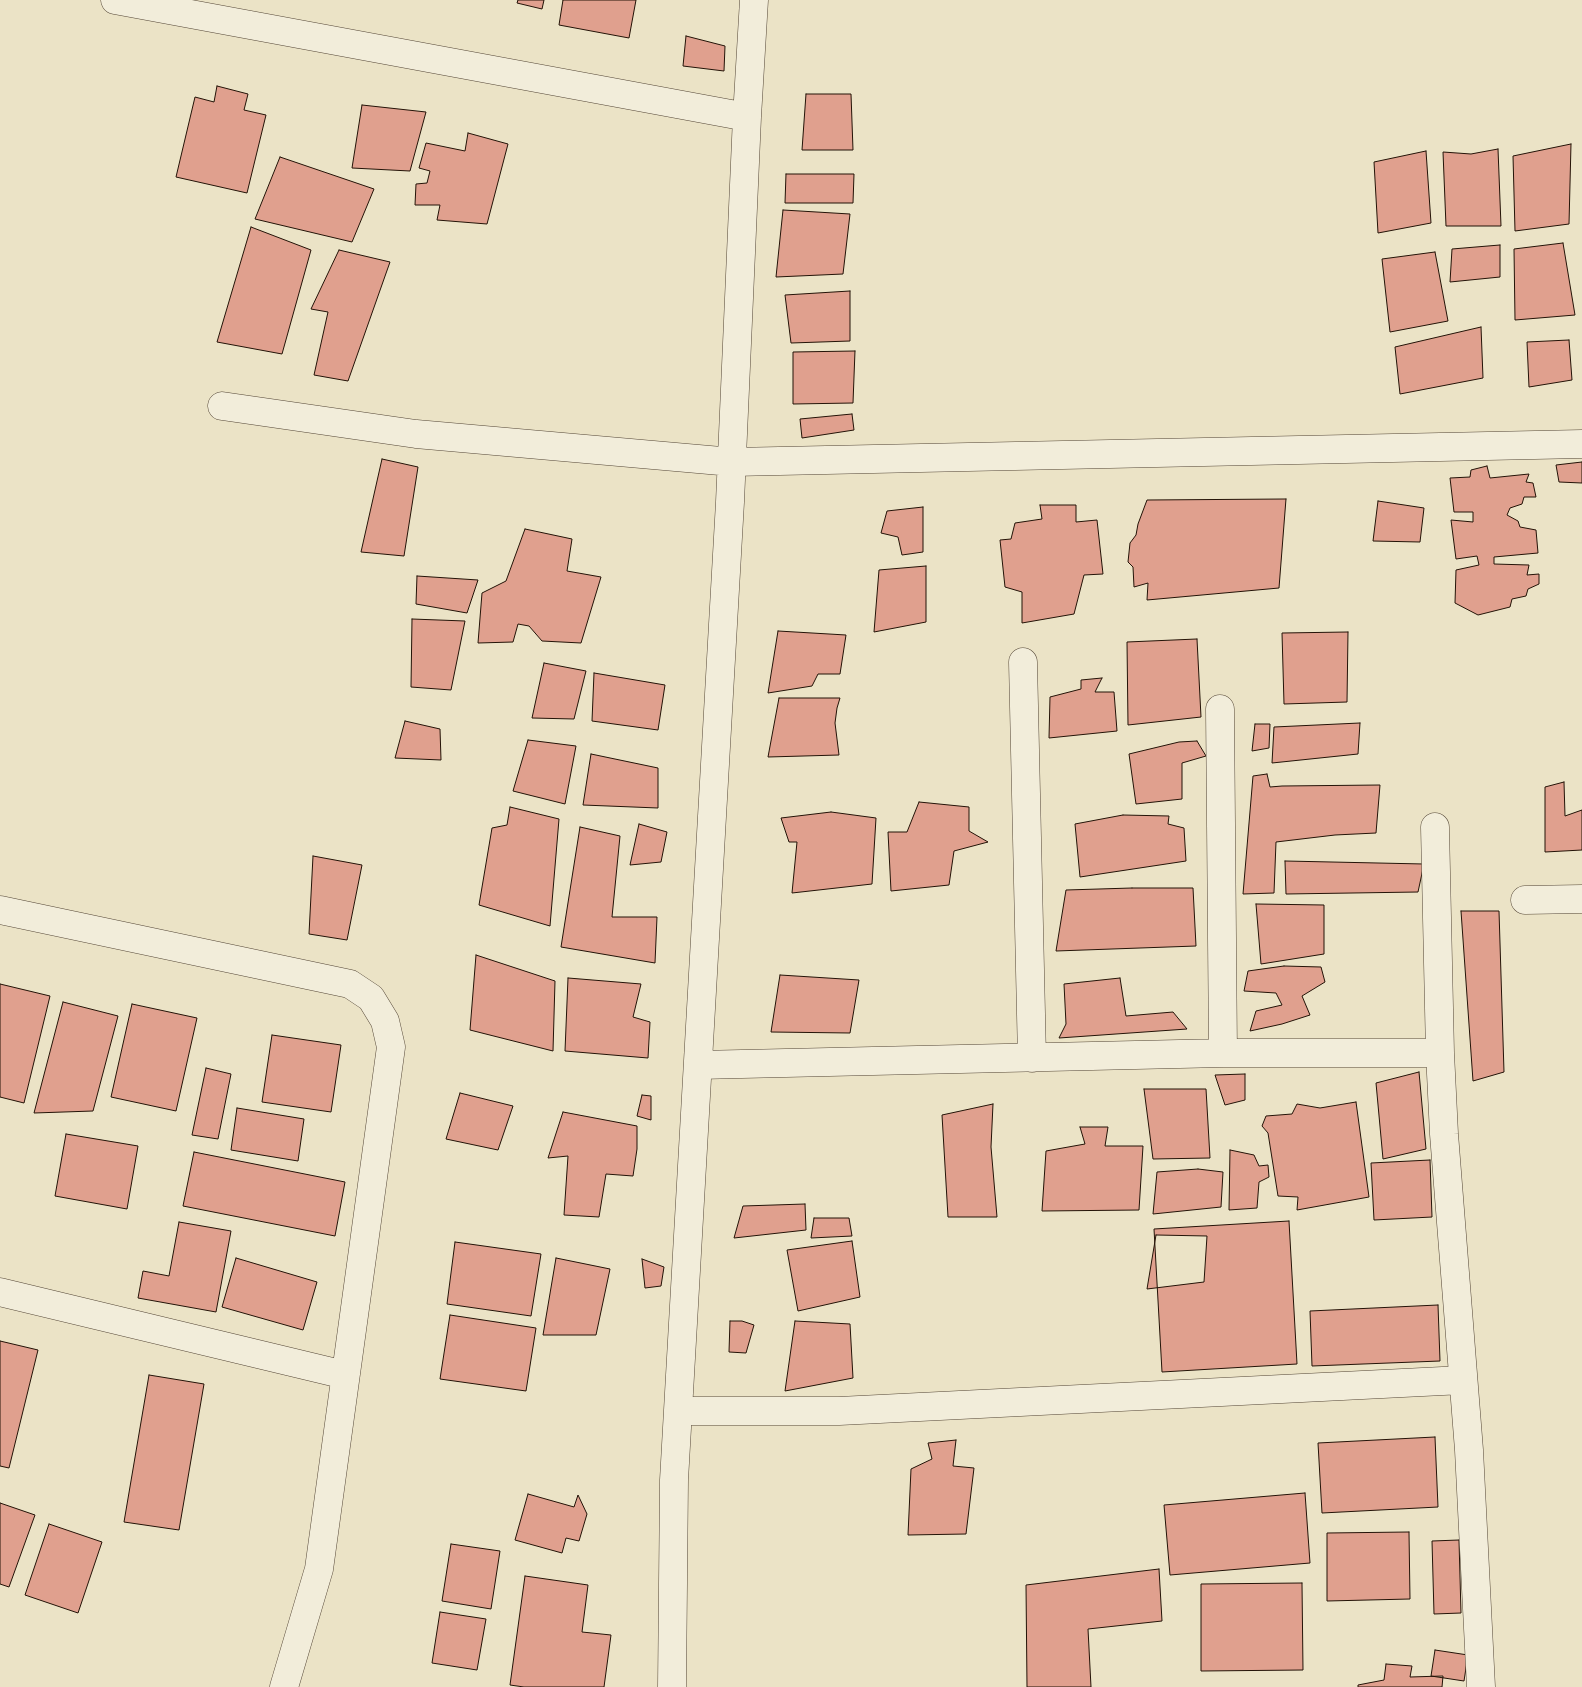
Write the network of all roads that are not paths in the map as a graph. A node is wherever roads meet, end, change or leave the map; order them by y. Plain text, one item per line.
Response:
1 (115, 0) edge
2 (754, 0) edge
3 (747, 117) junction
4 (222, 406) dead end
5 (1582, 444) edge
6 (732, 462) junction
7 (1023, 662) dead end
8 (1220, 709) dead end
9 (1435, 827) dead end
10 (1582, 899) edge
11 (1525, 900) dead end
12 (0, 910) edge
13 (1223, 1053) junction
14 (1440, 1053) junction
15 (1032, 1058) junction
16 (698, 1065) junction
17 (0, 1292) edge
18 (346, 1375) junction
19 (1462, 1380) junction
20 (679, 1411) junction
21 (284, 1687) edge
22 (672, 1687) edge
23 (1482, 1687) edge

1 - 3 street
2 - 3 street
3 - 6 street
4 - 6 street
5 - 6 street
6 - 16 street
7 - 15 street
8 - 13 street
9 - 14 street
10 - 11 street
12 - 18 street
13 - 14 street
13 - 15 street
14 - 19 street
15 - 16 street
16 - 20 street
17 - 18 street
18 - 21 street
19 - 20 street
19 - 23 street
20 - 22 street

